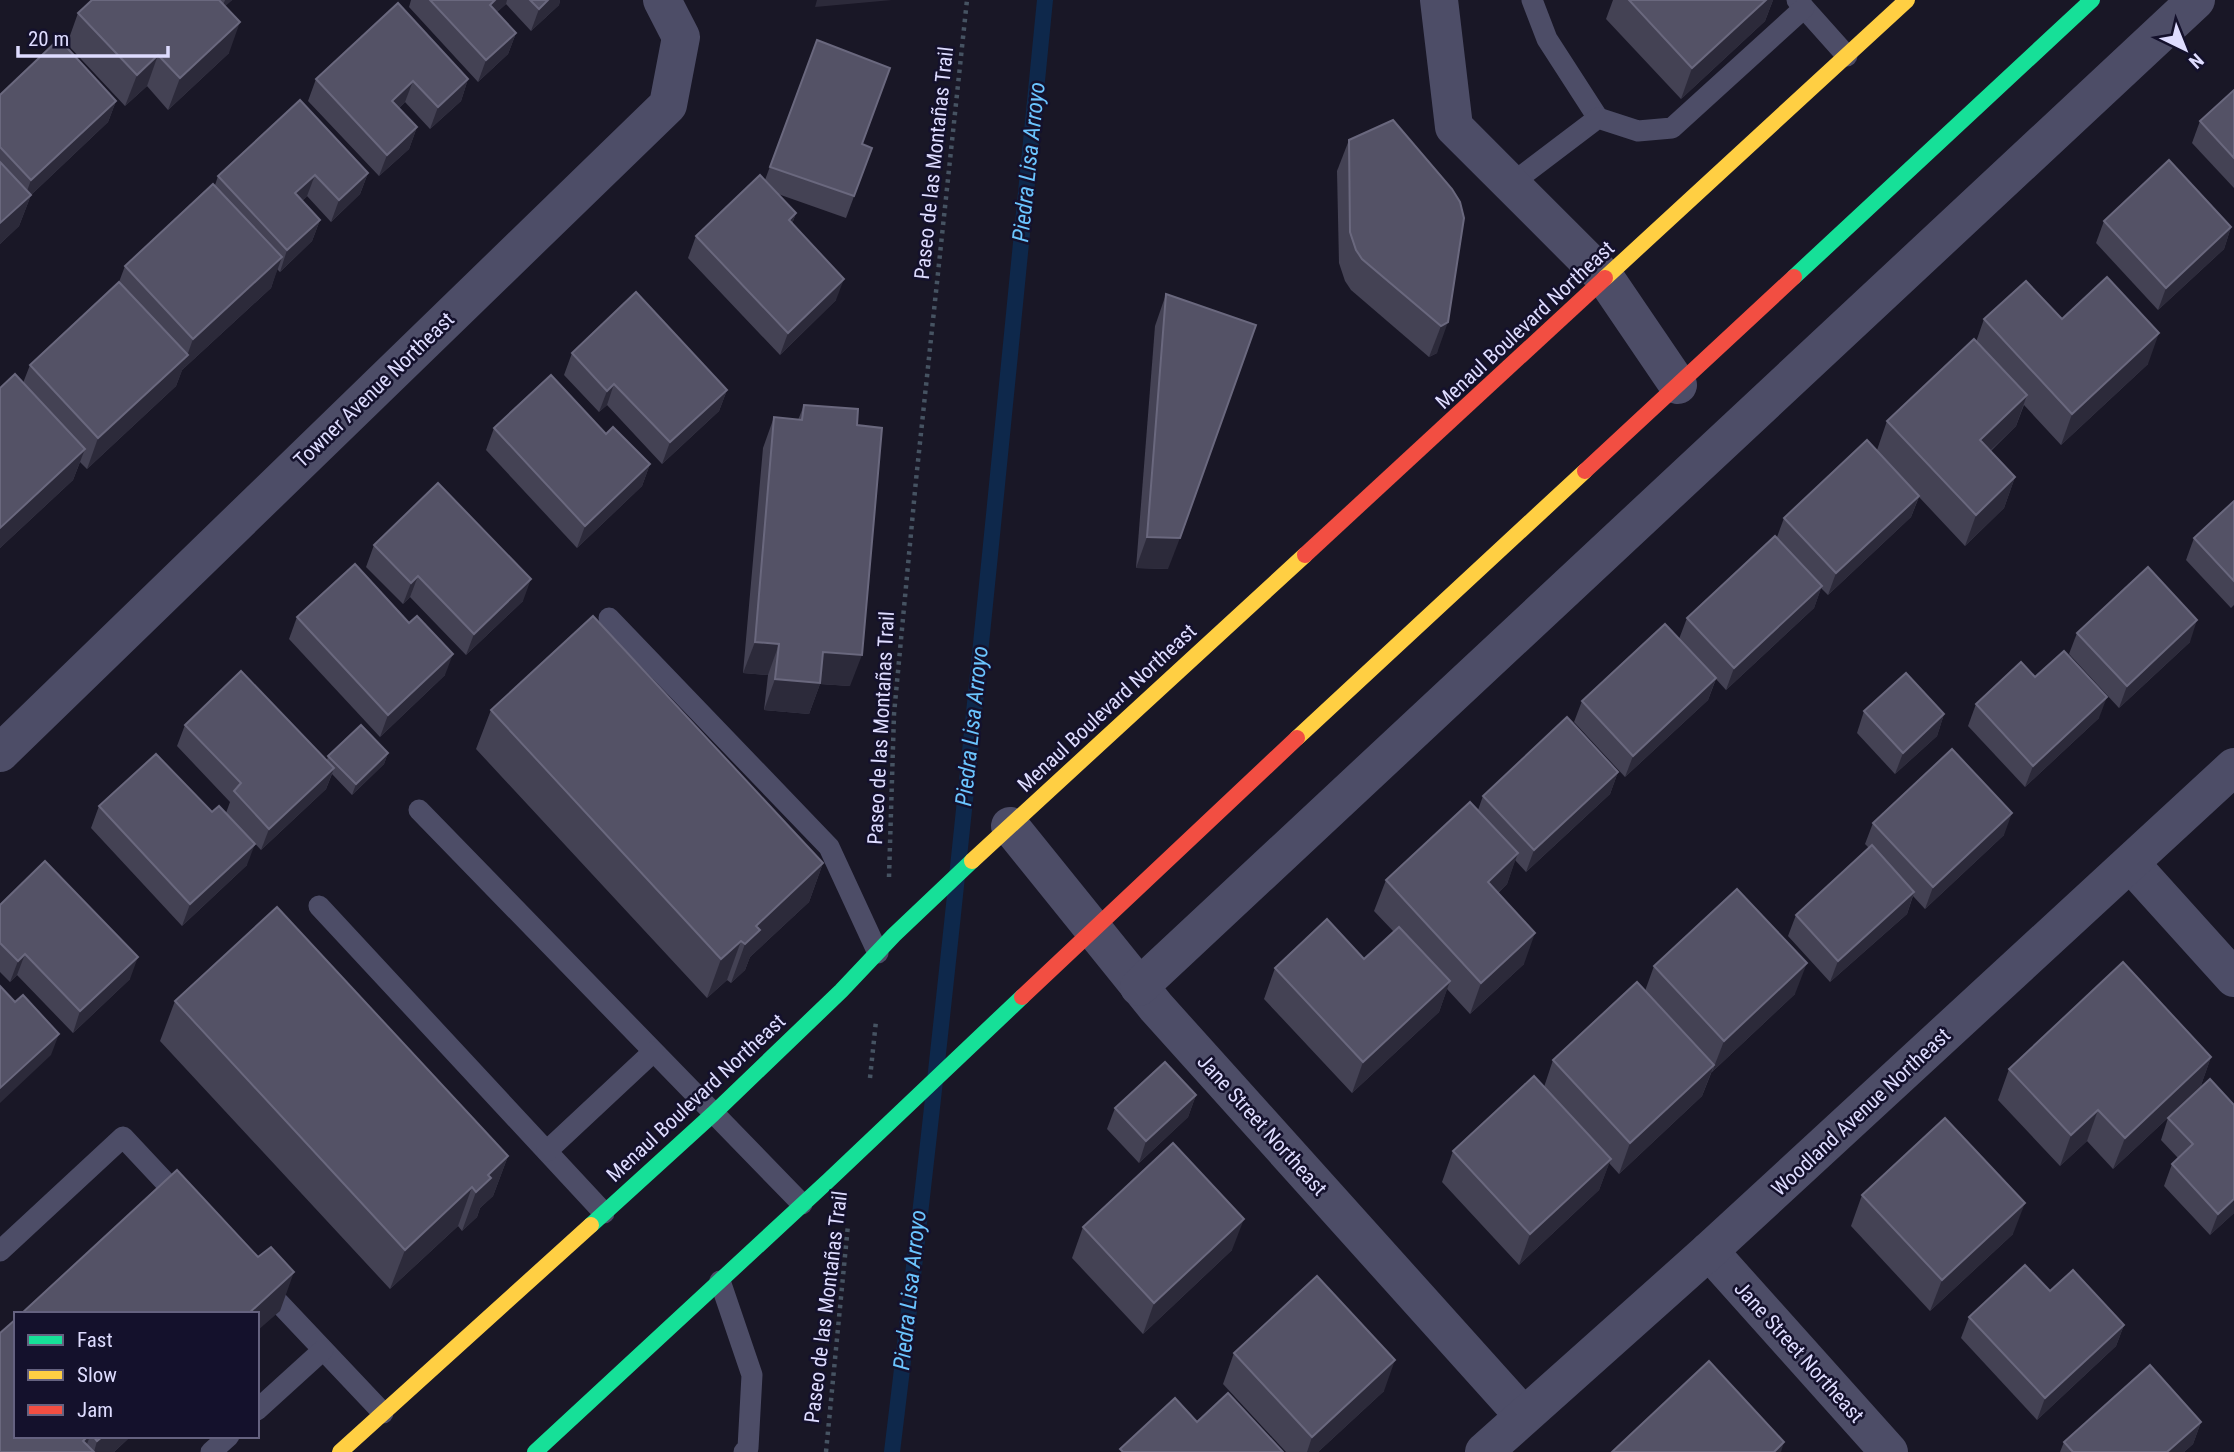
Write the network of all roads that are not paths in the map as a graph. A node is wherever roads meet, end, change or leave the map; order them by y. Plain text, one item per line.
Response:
1 (662, 0) edge
2 (1439, 0) edge
3 (1532, 0) edge
4 (1908, 0) edge
5 (2092, 0) edge
6 (2196, 0) edge
7 (1800, 4) edge
8 (1847, 55) junction
9 (1598, 118) junction
10 (1511, 184) junction
11 (1606, 279) junction
12 (1678, 385) junction
13 (609, 618) dead end
14 (0, 753) edge
15 (2234, 767) edge
16 (419, 810) dead end
17 (1010, 826) junction
18 (2131, 864) junction
19 (319, 906) dead end
20 (1093, 929) junction
21 (885, 945) junction
22 (2234, 978) edge
23 (1139, 987) junction
24 (653, 1052) junction
25 (713, 1114) junction
26 (547, 1151) junction
27 (802, 1204) junction
28 (604, 1213) junction
29 (199, 1218) edge
30 (0, 1251) edge
31 (1709, 1251) junction
32 (247, 1269) edge
33 (720, 1281) junction
34 (323, 1350) junction
35 (259, 1408) edge
36 (383, 1413) junction
37 (1523, 1415) junction
38 (227, 1438) edge
39 (746, 1451) edge
40 (211, 1452) edge
41 (340, 1452) edge
42 (535, 1452) edge
43 (1484, 1452) edge
44 (1889, 1452) edge

1 - 14 street, Towner Avenue Northeast
2 - 10 street
3 - 9 lane
4 - 8 main road, Menaul Boulevard Northeast
5 - 12 main road
6 - 23 street
7 - 8 lane
7 - 9 lane
8 - 11 main road, Menaul Boulevard Northeast
9 - 10 lane
10 - 11 street
11 - 12 street
11 - 17 main road, Menaul Boulevard Northeast
12 - 20 main road
13 - 21 lane
15 - 18 street, Woodland Avenue Northeast
16 - 24 lane
17 - 20 street, Jane Street Northeast
17 - 21 main road, Menaul Boulevard Northeast
18 - 22 street
18 - 31 street, Woodland Avenue Northeast
19 - 26 lane
20 - 23 street, Jane Street Northeast
20 - 27 main road
21 - 25 main road, Menaul Boulevard Northeast
23 - 37 street, Jane Street Northeast
24 - 25 lane
24 - 26 lane
25 - 27 lane
25 - 28 main road, Menaul Boulevard Northeast
26 - 28 lane
27 - 33 main road
28 - 36 main road, Menaul Boulevard Northeast
29 - 30 lane
31 - 37 street, Woodland Avenue Northeast
31 - 44 street, Jane Street Northeast
32 - 34 lane
33 - 39 lane
33 - 42 main road
34 - 35 lane
34 - 36 lane
36 - 41 main road, Menaul Boulevard Northeast
37 - 43 street, Woodland Avenue Northeast
38 - 40 lane

